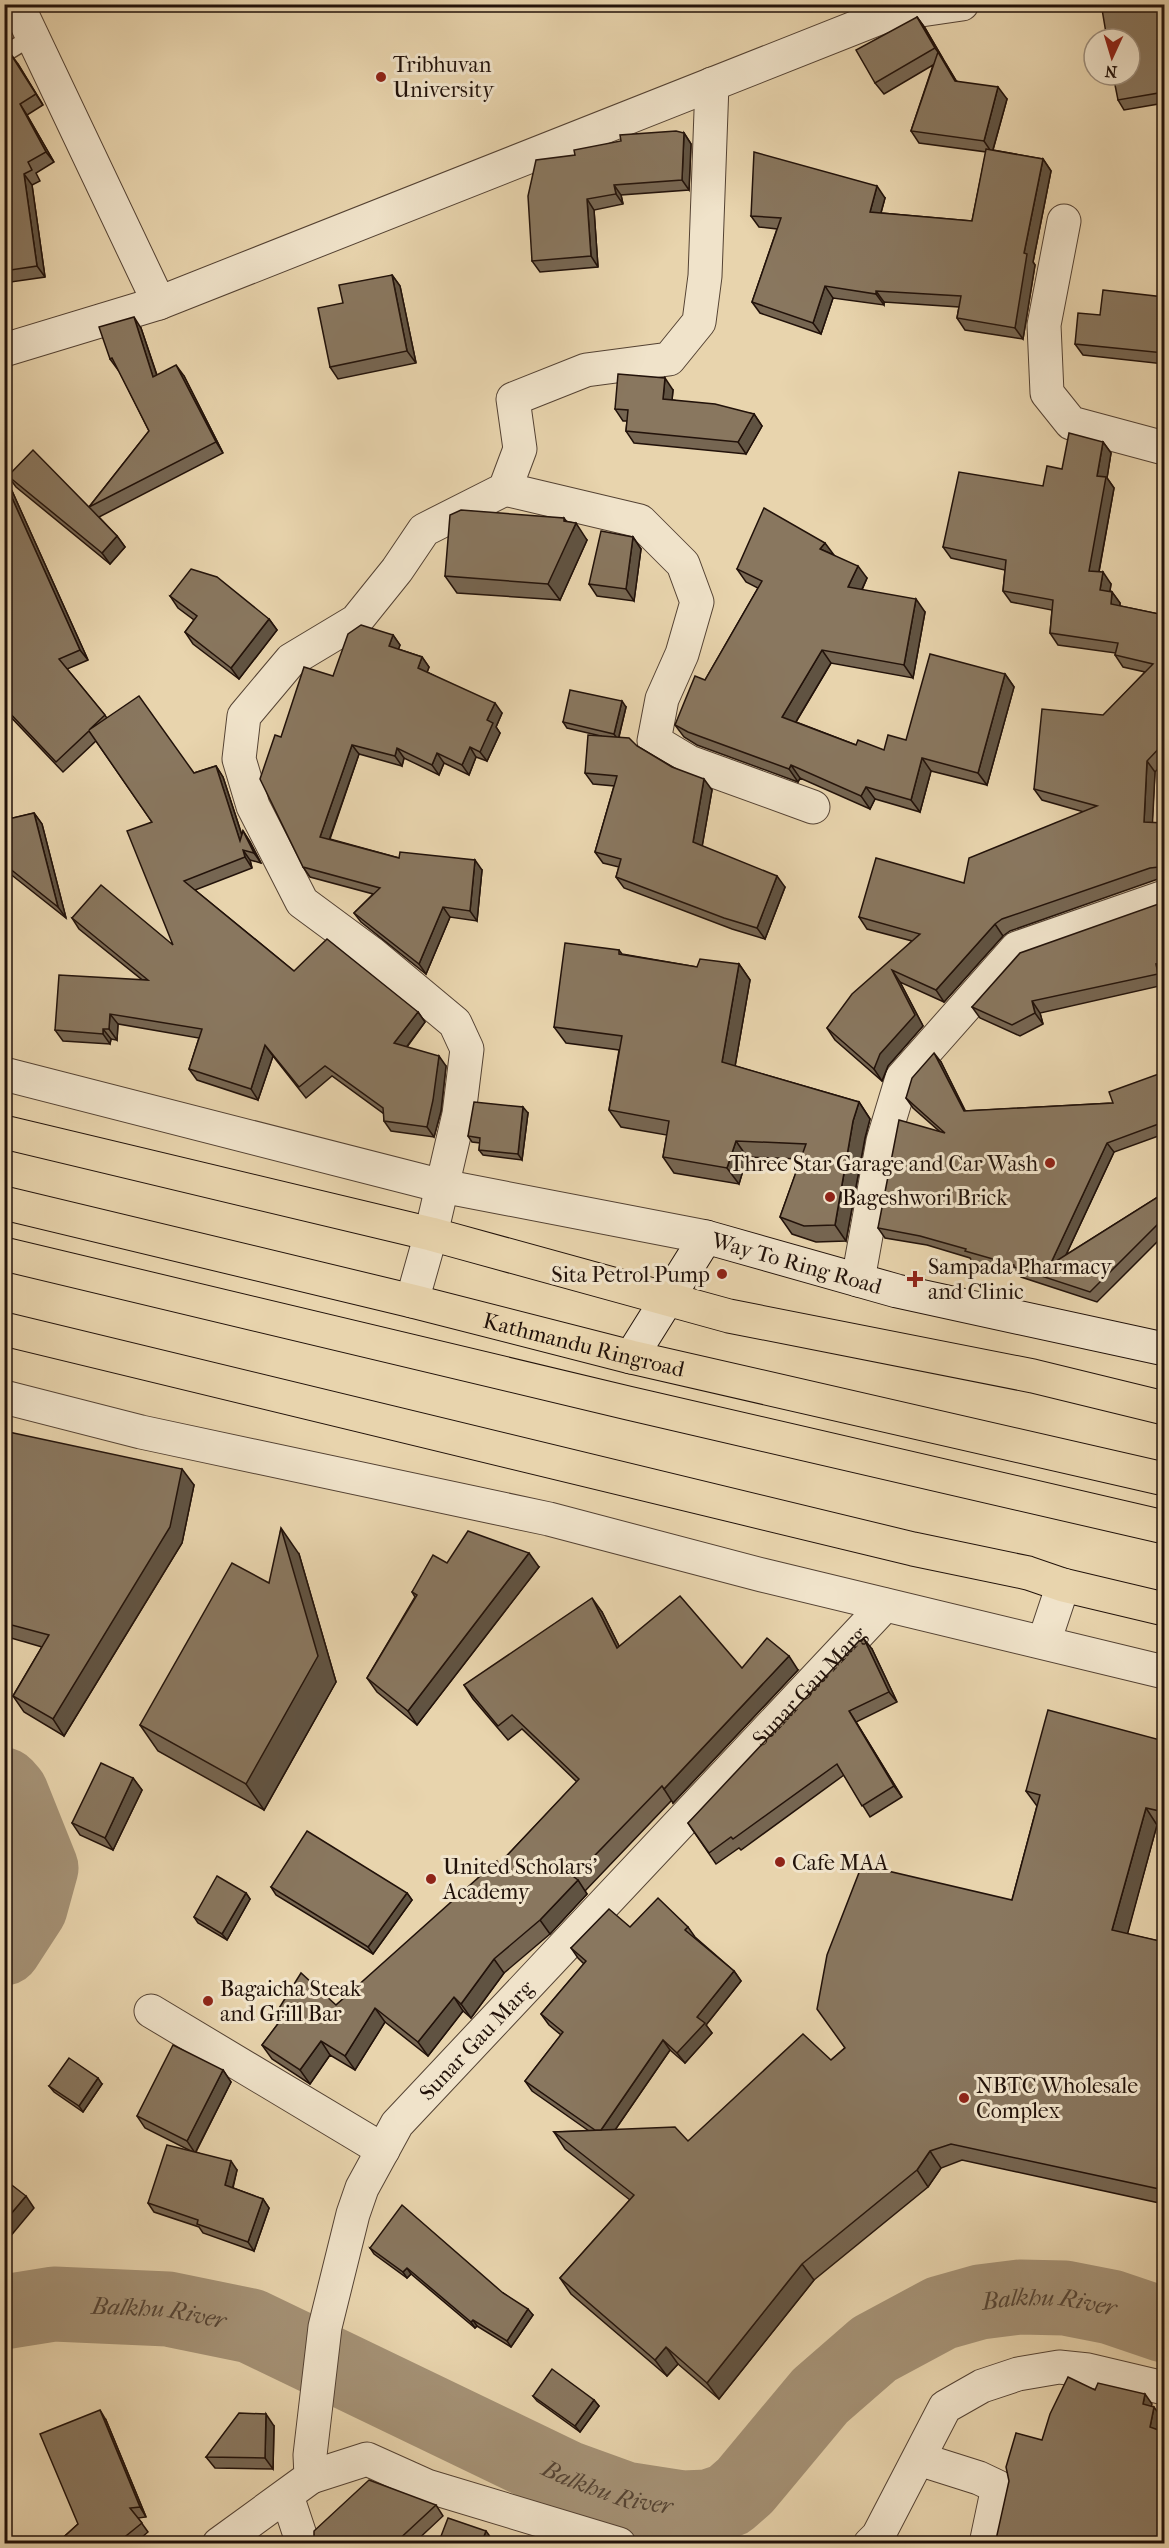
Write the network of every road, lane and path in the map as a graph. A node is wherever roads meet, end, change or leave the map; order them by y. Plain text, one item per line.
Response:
1 (17, 4) edge
2 (962, 4) edge
3 (18, 45) edge
4 (712, 84) junction
5 (1064, 221) dead end
6 (159, 303) junction
7 (4, 350) edge
8 (1164, 448) edge
9 (505, 489) junction
10 (813, 807) dead end
11 (1164, 897) edge
12 (4, 1074) edge
13 (4, 1132) edge
14 (442, 1186) junction
15 (4, 1203) edge
16 (431, 1234) junction
17 (706, 1237) junction
18 (4, 1254) edge
19 (858, 1280) junction
20 (412, 1301) junction
21 (667, 1301) junction
22 (4, 1329) edge
23 (1164, 1349) edge
24 (631, 1357) junction
25 (4, 1397) edge
26 (1164, 1408) edge
27 (1164, 1479) edge
28 (1164, 1527) edge
29 (1063, 1585) junction
30 (885, 1605) junction
31 (1164, 1609) edge
32 (1044, 1642) junction
33 (1164, 1672) edge
34 (151, 2011) dead end
35 (383, 2150) junction
36 (1164, 2388) edge
37 (920, 2459) junction
38 (303, 2476) junction
39 (219, 2544) edge
40 (303, 2544) edge
41 (619, 2544) edge
42 (870, 2544) edge
43 (986, 2544) edge

1 - 3 street
2 - 4 street
3 - 6 street
4 - 6 street
4 - 9 street
5 - 8 street
6 - 7 street
9 - 10 street
9 - 14 street
11 - 19 street
12 - 14 street
13 - 16 main road
14 - 16 street
14 - 17 street
15 - 20 main road, Kathmandu Ringroad
16 - 20 street
16 - 21 main road
17 - 19 street, Way To Ring Road
17 - 21 street, Way To Ring Road
18 - 28 main road, Kathmandu Ringroad
19 - 23 street, Way To Ring Road
20 - 24 main road, Kathmandu Ringroad
21 - 24 street, Way To Ring Road
21 - 26 main road
22 - 29 main road
24 - 27 main road, Kathmandu Ringroad
25 - 30 street
29 - 31 main road
29 - 32 street
30 - 32 street
30 - 35 street, Sunar Gau Marg
32 - 33 street
34 - 35 street
35 - 38 street, Sunar Gau Marg
36 - 37 street
37 - 42 street
37 - 43 street
38 - 39 street
38 - 40 street
38 - 41 street

